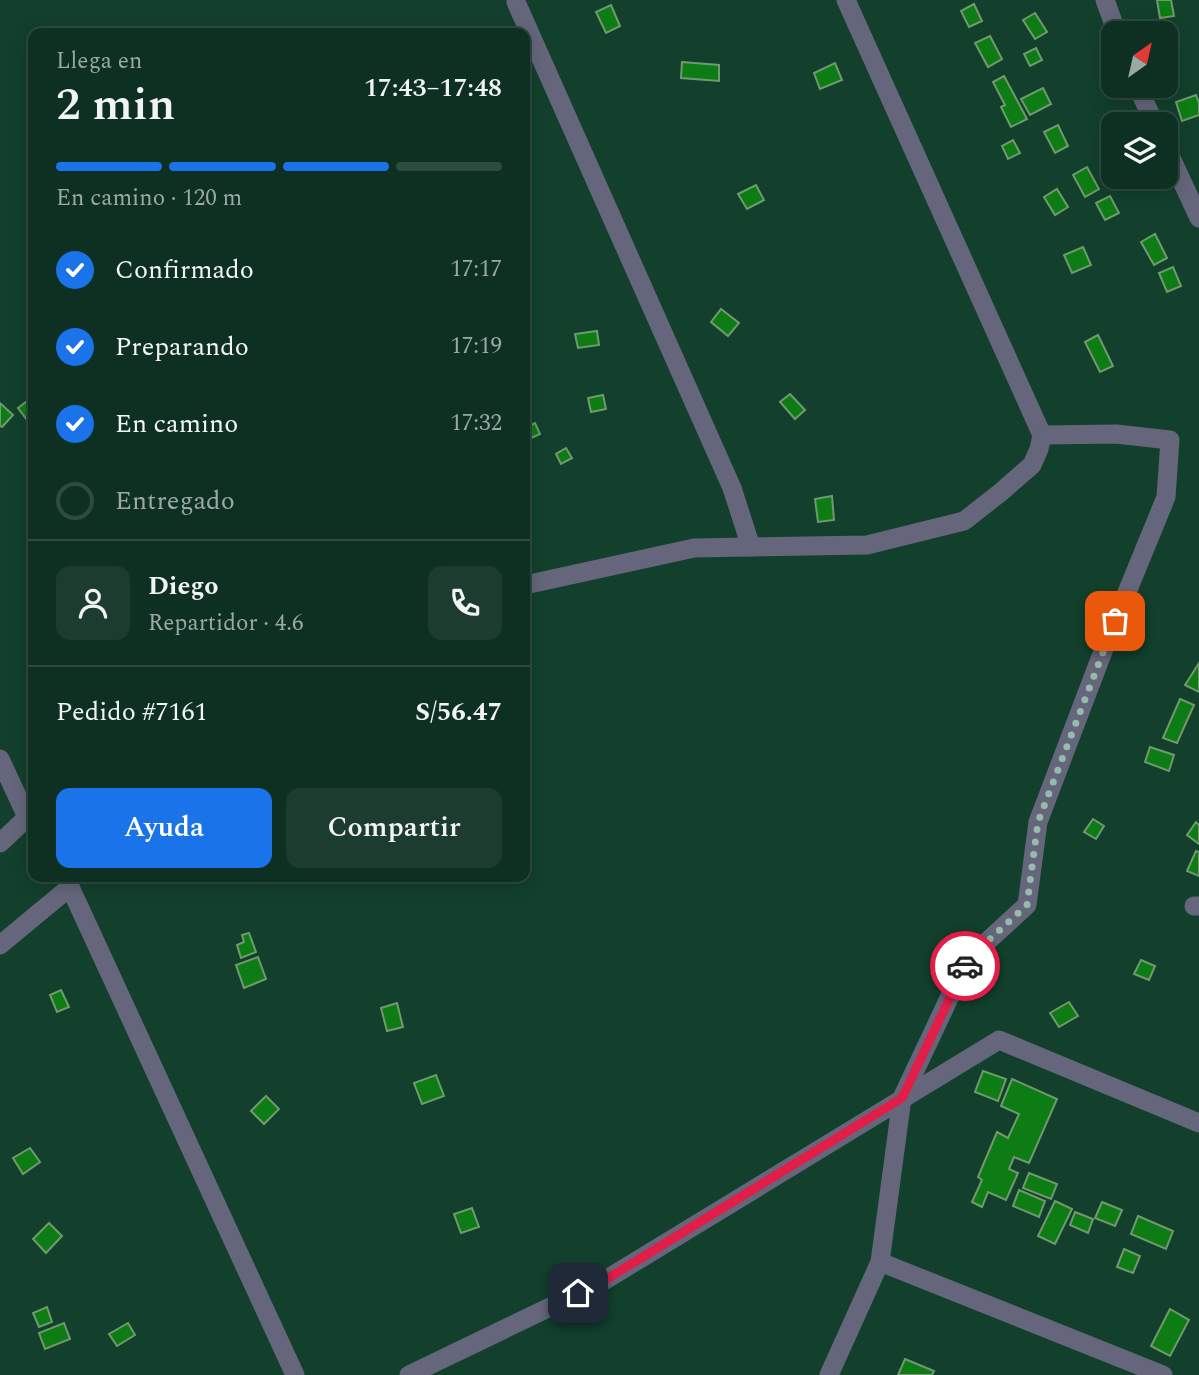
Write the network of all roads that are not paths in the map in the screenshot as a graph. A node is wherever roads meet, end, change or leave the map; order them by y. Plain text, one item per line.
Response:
1 (846, 0) edge
2 (1105, 0) edge
3 (516, 2) dead end
4 (1113, 21) edge
5 (528, 28) edge
6 (530, 34) edge
7 (1178, 173) edge
8 (1199, 218) edge
9 (1042, 435) junction
10 (751, 547) junction
11 (530, 584) edge
12 (0, 760) edge
13 (28, 810) edge
14 (28, 816) edge
15 (0, 843) edge
16 (0, 945) edge
17 (902, 1098) junction
18 (1199, 1122) edge
19 (880, 1262) junction
20 (295, 1375) edge
21 (409, 1375) edge
22 (829, 1375) edge
23 (1163, 1375) edge

1 - 9 street
2 - 4 street
3 - 5 street
6 - 10 street
7 - 8 street
9 - 10 street
9 - 17 street
10 - 11 street
12 - 13 street
14 - 15 street
16 - 20 street
17 - 18 street
17 - 19 street
17 - 21 street
19 - 22 street
19 - 23 street

